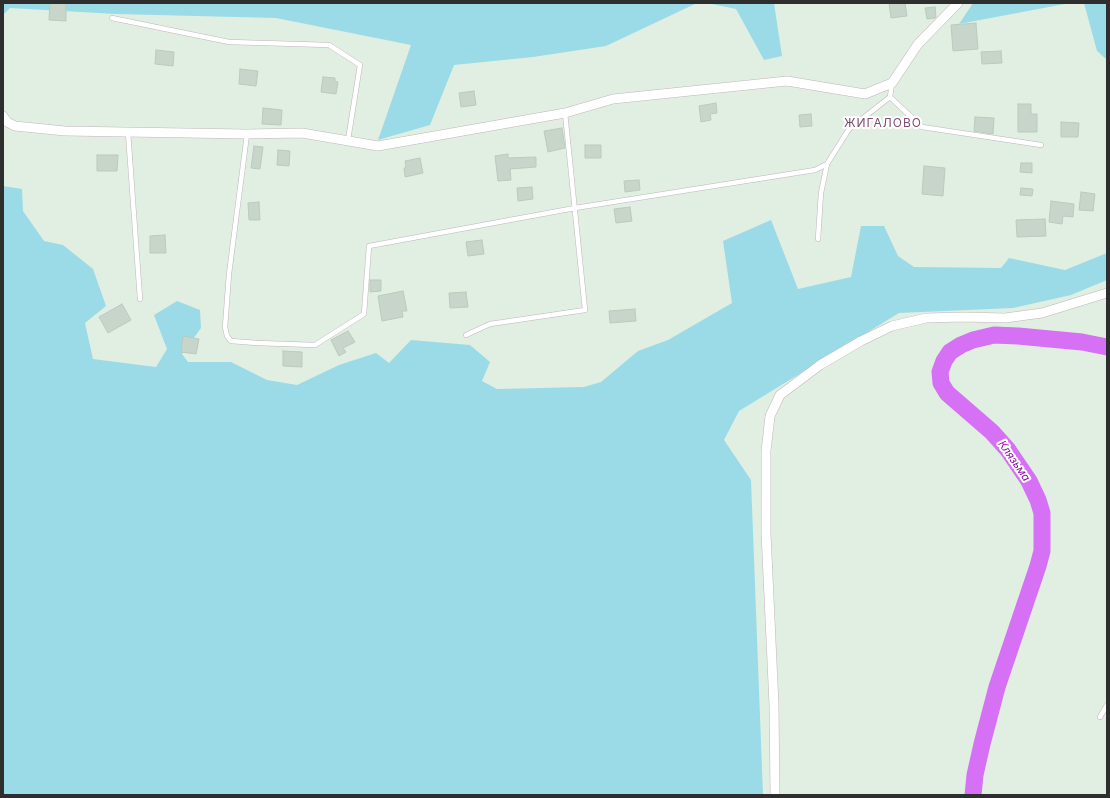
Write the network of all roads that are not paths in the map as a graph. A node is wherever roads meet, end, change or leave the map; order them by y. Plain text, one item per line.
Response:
1 (958, 3) edge
2 (112, 18) dead end
3 (892, 83) junction
4 (890, 97) junction
5 (565, 113) junction
6 (3, 116) edge
7 (128, 132) junction
8 (247, 134) junction
9 (348, 140) junction
10 (1041, 145) dead end
11 (828, 164) junction
12 (575, 208) junction
13 (818, 239) dead end
14 (1107, 293) edge
15 (140, 299) dead end
16 (466, 335) dead end
17 (1107, 705) edge
18 (1100, 717) dead end
19 (775, 795) edge

1 - 3 street
2 - 9 lane
3 - 4 lane
3 - 5 street
4 - 10 lane
4 - 11 lane
5 - 9 street
5 - 12 lane
6 - 7 street
7 - 8 street
7 - 15 lane
8 - 9 street
8 - 12 lane
11 - 12 lane
11 - 13 lane
12 - 16 lane
14 - 19 street
17 - 18 lane

